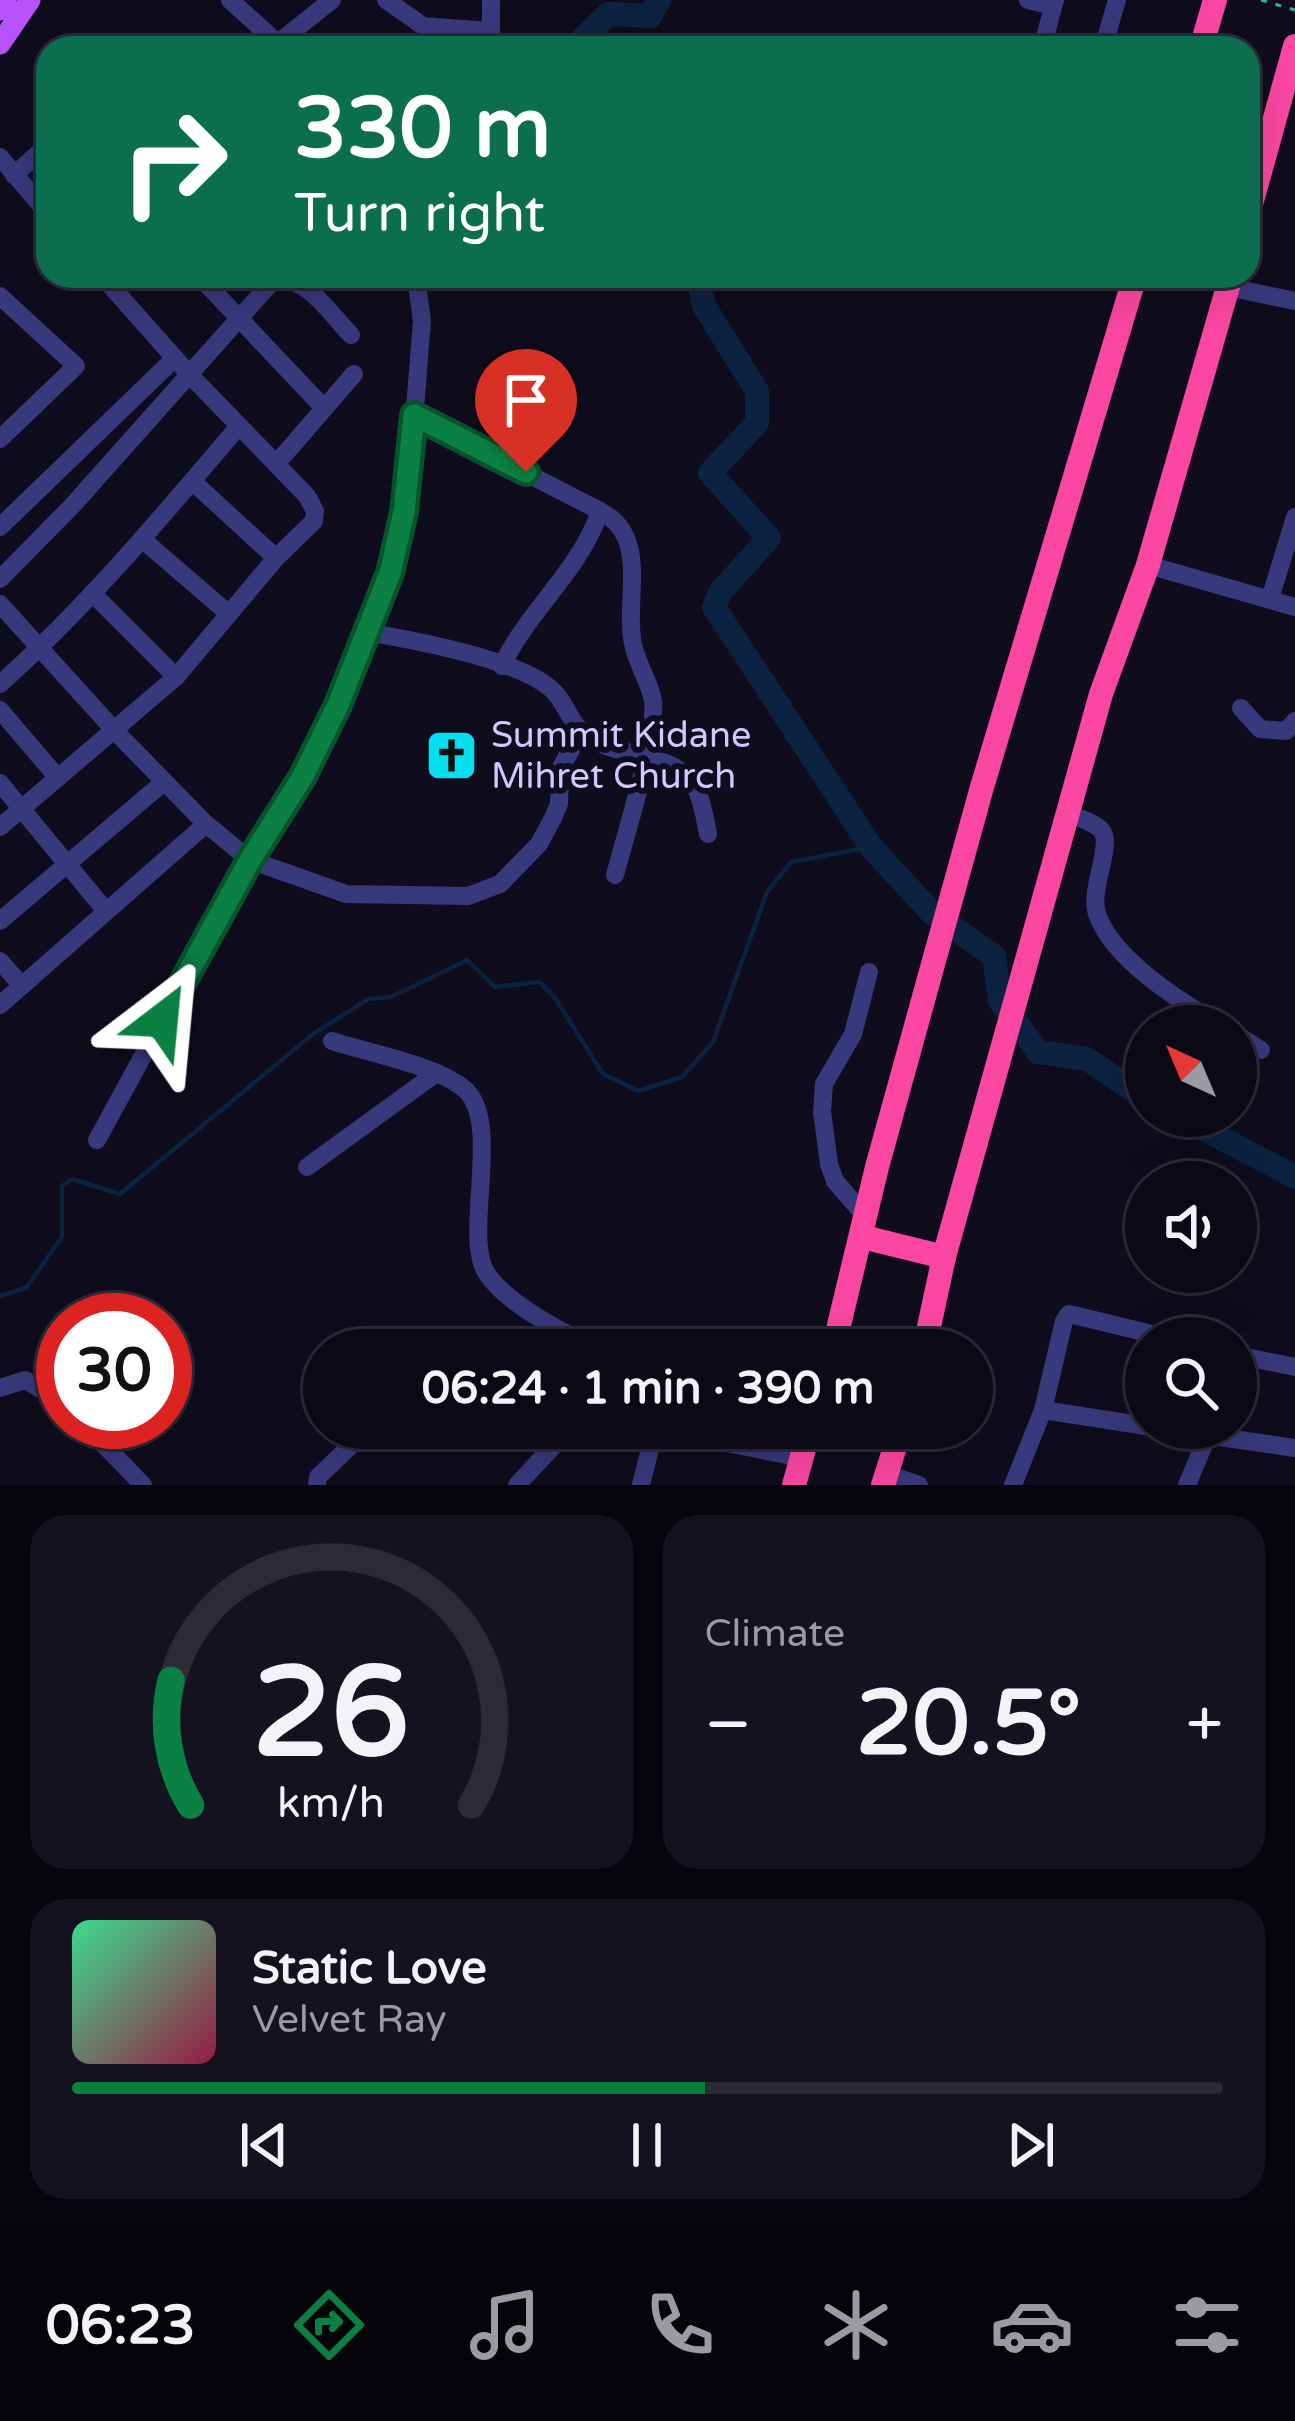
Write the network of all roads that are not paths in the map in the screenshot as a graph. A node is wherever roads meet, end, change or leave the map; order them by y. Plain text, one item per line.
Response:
1 (6, 0) edge
2 (30, 0) edge
3 (230, 0) edge
4 (332, 0) edge
5 (386, 0) edge
6 (491, 0) edge
7 (1028, 0) edge
8 (1117, 0) edge
9 (1214, 0) edge
10 (1054, 3) edge
11 (0, 10) edge
12 (423, 26) junction
13 (269, 36) edge
14 (291, 36) edge
15 (433, 36) edge
16 (475, 36) edge
17 (490, 36) edge
18 (1045, 36) edge
19 (1106, 36) edge
20 (1204, 36) edge
21 (0, 44) edge
22 (1295, 46) edge
23 (36, 156) edge
24 (0, 157) edge
25 (1260, 172) edge
26 (14, 175) junction
27 (36, 200) edge
28 (113, 288) edge
29 (210, 288) edge
30 (267, 288) edge
31 (304, 288) edge
32 (418, 288) edge
33 (1131, 288) edge
34 (1227, 288) edge
35 (1252, 288) edge
36 (0, 296) edge
37 (1295, 301) edge
38 (239, 320) junction
39 (351, 335) dead end
40 (175, 358) junction
41 (189, 374) junction
42 (354, 374) dead end
43 (324, 408) junction
44 (414, 415) junction
45 (239, 426) junction
46 (1, 438) edge
47 (277, 464) junction
48 (50, 481) junction
49 (192, 481) junction
50 (72, 506) junction
51 (600, 511) junction
52 (1295, 517) edge
53 (0, 527) edge
54 (142, 540) junction
55 (276, 558) junction
56 (1148, 565) junction
57 (0, 579) edge
58 (92, 593) junction
59 (1270, 599) junction
60 (0, 604) edge
61 (1295, 607) edge
62 (229, 614) junction
63 (366, 632) junction
64 (41, 647) junction
65 (502, 666) junction
66 (176, 677) junction
67 (0, 684) edge
68 (1241, 708) dead end
69 (0, 710) edge
70 (1295, 722) edge
71 (115, 731) junction
72 (581, 732) junction
73 (644, 757) junction
74 (58, 778) junction
75 (164, 782) junction
76 (0, 783) edge
77 (21, 808) junction
78 (1069, 814) junction
79 (206, 824) junction
80 (0, 827) edge
81 (708, 834) dead end
82 (250, 860) junction
83 (68, 861) junction
84 (615, 875) dead end
85 (106, 911) junction
86 (0, 922) edge
87 (0, 962) edge
88 (869, 972) dead end
89 (22, 986) junction
90 (0, 1005) edge
91 (1186, 1005) edge
92 (332, 1041) dead end
93 (1257, 1047) edge
94 (1261, 1049) dead end
95 (435, 1074) junction
96 (97, 1140) dead end
97 (307, 1167) dead end
98 (865, 1228) junction
99 (944, 1257) junction
100 (1125, 1327) edge
101 (562, 1329) edge
102 (838, 1329) edge
103 (929, 1329) edge
104 (1257, 1359) edge
105 (1295, 1367) edge
106 (36, 1387) edge
107 (0, 1388) edge
108 (1043, 1410) junction
109 (1125, 1423) edge
110 (1257, 1443) edge
111 (1295, 1448) edge
112 (108, 1449) edge
113 (347, 1449) edge
114 (551, 1449) edge
115 (649, 1449) edge
116 (758, 1449) edge
117 (805, 1449) edge
118 (894, 1449) edge
119 (1202, 1449) edge
120 (802, 1458) junction
121 (885, 1479) edge
122 (143, 1485) edge
123 (317, 1485) edge
124 (517, 1485) edge
125 (641, 1485) edge
126 (794, 1485) edge
127 (919, 1485) edge
128 (1013, 1485) edge
129 (1187, 1485) edge

1 - 11 main road
2 - 21 main road
3 - 13 street
4 - 14 street
5 - 12 street
6 - 17 street
7 - 10 street
8 - 19 street
9 - 20 highway
10 - 18 street
12 - 15 street
12 - 16 street
22 - 25 highway
23 - 26 street
24 - 26 street
26 - 27 street
28 - 40 street
29 - 38 street
30 - 38 street
31 - 39 street
32 - 44 street
33 - 98 highway
34 - 56 highway
35 - 37 street
36 - 46 street
38 - 41 street
38 - 43 street
40 - 41 street
40 - 48 street
41 - 45 street
41 - 50 street
42 - 43 street
43 - 47 street
44 - 51 street
44 - 63 street
45 - 47 street
45 - 49 street
47 - 55 street
48 - 50 street
48 - 53 street
49 - 54 street
49 - 55 street
50 - 57 street
51 - 65 street
51 - 73 street
52 - 59 street
54 - 58 street
54 - 62 street
55 - 62 street
56 - 59 street
56 - 78 highway
58 - 64 street
58 - 66 street
59 - 61 street
60 - 64 street
62 - 66 street
63 - 65 street
63 - 82 street
64 - 67 street
64 - 71 street
65 - 72 street
66 - 71 street
68 - 70 street
69 - 74 street
71 - 74 street
71 - 75 street
72 - 73 street
72 - 82 street
73 - 81 street
73 - 84 street
74 - 77 street
75 - 79 street
75 - 83 street
76 - 77 street
77 - 80 street
77 - 83 street
78 - 91 street
78 - 99 highway
79 - 82 street
79 - 85 street
82 - 96 street
83 - 85 street
83 - 86 street
85 - 89 street
87 - 89 street
88 - 98 street
89 - 90 street
92 - 95 street
93 - 94 street
95 - 97 street
95 - 101 street
98 - 99 highway
98 - 102 highway
99 - 103 highway
100 - 108 street
104 - 105 street
106 - 107 street
108 - 109 street
108 - 128 street
110 - 111 street
112 - 122 street
113 - 123 street
114 - 124 street
115 - 125 street
116 - 120 street
117 - 120 highway
118 - 121 highway
119 - 129 street
120 - 126 highway
121 - 127 street

